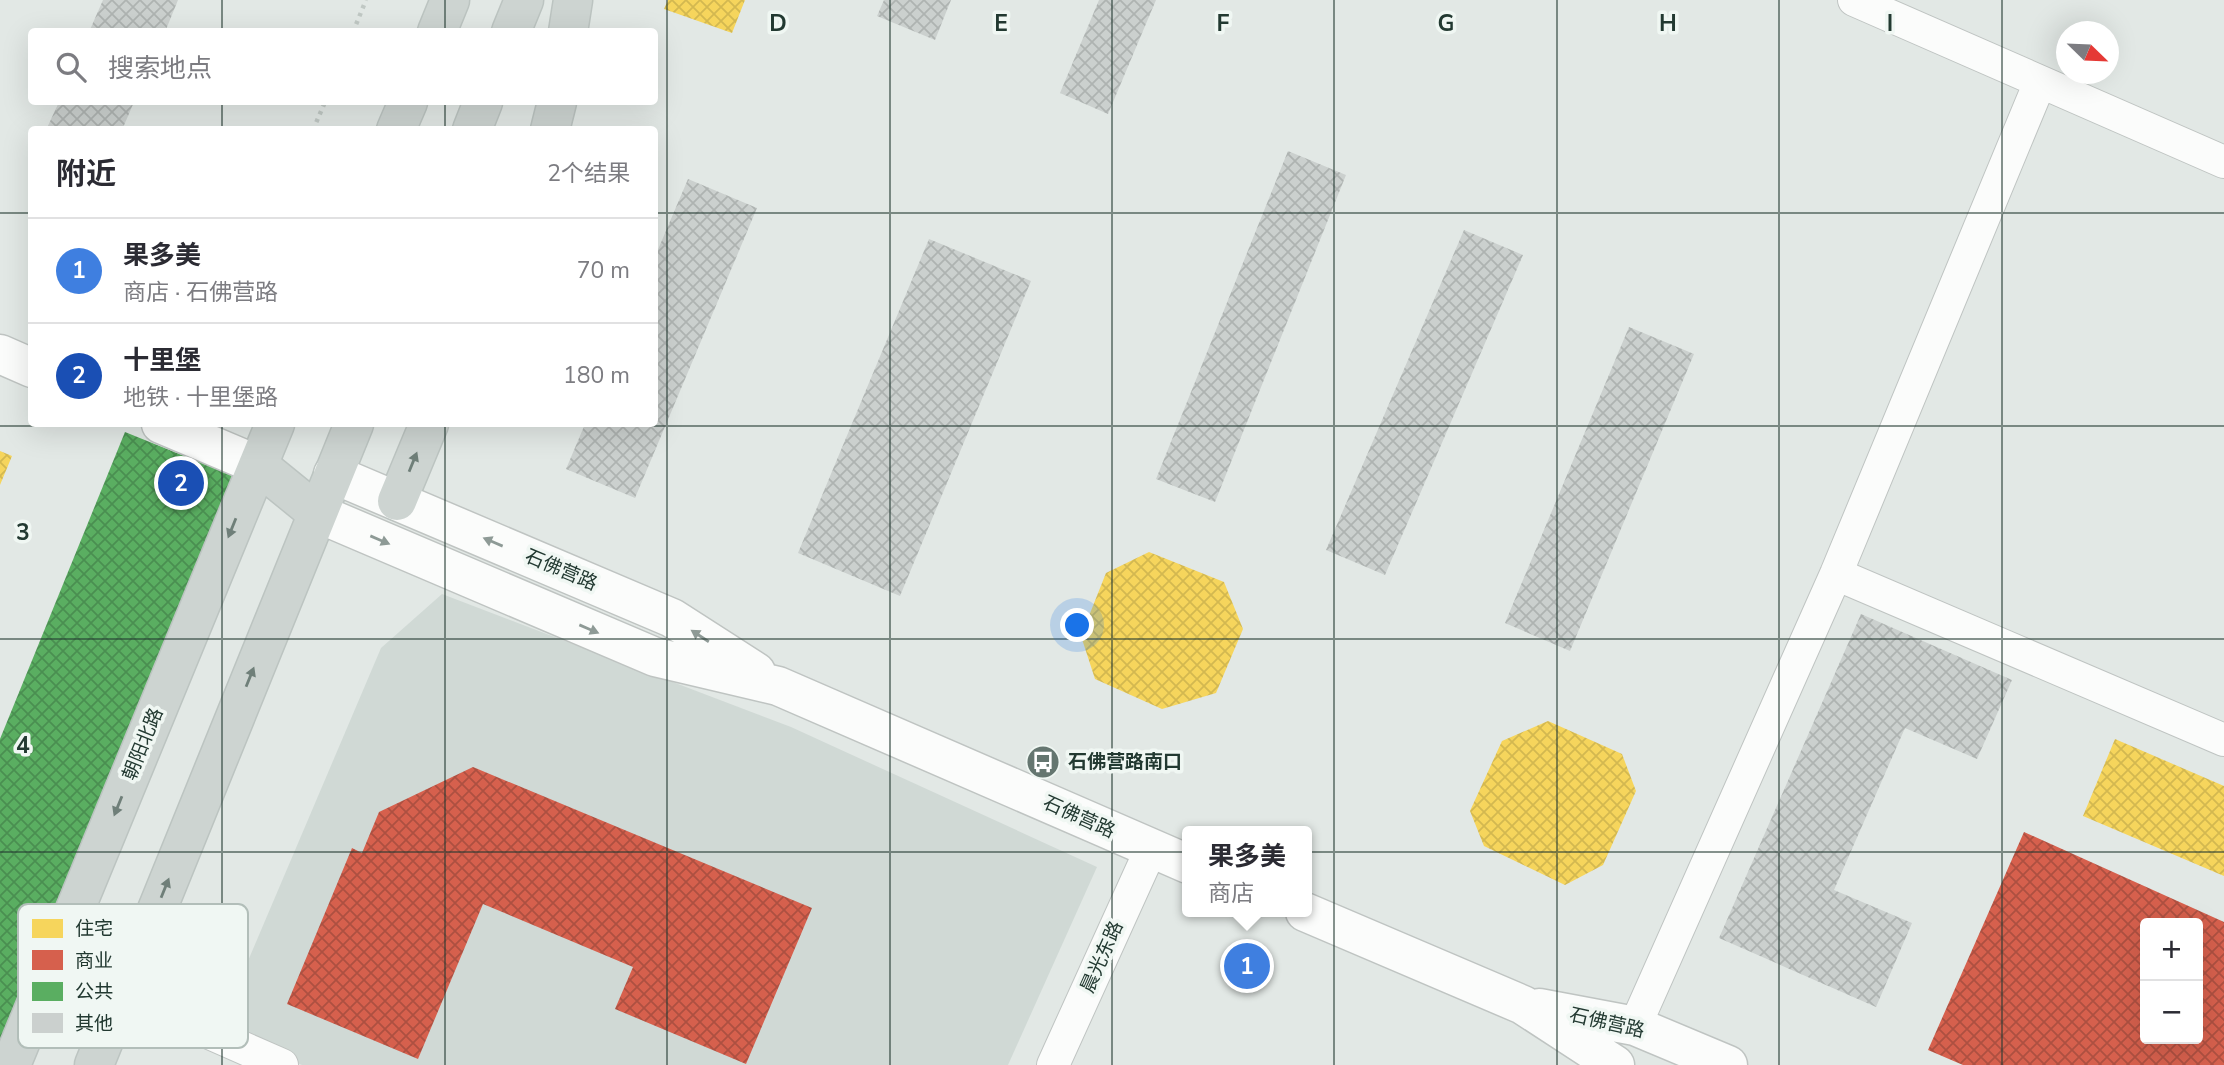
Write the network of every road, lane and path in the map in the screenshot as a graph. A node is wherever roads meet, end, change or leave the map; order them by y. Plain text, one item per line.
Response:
1 (366, 0) edge
2 (450, 0) edge
3 (524, 0) edge
4 (573, 0) edge
5 (1854, 0) edge
6 (355, 28) edge
7 (439, 28) edge
8 (514, 28) edge
9 (569, 28) edge
10 (2040, 82) junction
11 (323, 105) edge
12 (407, 105) edge
13 (482, 105) edge
14 (556, 105) edge
15 (315, 126) edge
16 (398, 126) edge
17 (474, 126) edge
18 (551, 126) edge
19 (2224, 163) edge
20 (0, 354) edge
21 (28, 366) edge
22 (168, 427) edge
23 (274, 427) edge
24 (353, 427) edge
25 (428, 427) edge
26 (258, 465) junction
27 (334, 474) junction
28 (397, 501) junction
29 (317, 513) junction
30 (1836, 574) junction
31 (778, 686) junction
32 (2224, 740) edge
33 (1151, 849) junction
34 (1182, 862) edge
35 (77, 904) edge
36 (158, 904) edge
37 (1312, 915) edge
38 (1523, 1005) junction
39 (1635, 1026) junction
40 (18, 1048) edge
41 (100, 1048) edge
42 (243, 1048) edge
43 (11, 1065) edge
44 (94, 1065) edge
45 (282, 1065) edge
46 (1054, 1065) edge
47 (1615, 1065) edge
48 (1728, 1065) edge

1 - 6 path
2 - 7 main road
3 - 8 main road
4 - 9 main road
5 - 10 street
10 - 19 street
10 - 30 street
11 - 15 path
12 - 16 main road
13 - 17 main road
14 - 18 main road
20 - 21 street
22 - 26 street
23 - 26 main road, 朝阳北路
24 - 27 main road
28 -> 25 main road
26 - 27 main road
26 - 29 main road
26 -> 35 main road, 朝阳北路
27 - 28 street, 石佛营路
27 - 29 main road
31 -> 28 street, 石佛营路
29 -> 31 street, 石佛营路
36 -> 29 main road
30 - 32 street
30 - 39 street
31 - 33 street, 石佛营路
33 - 34 street, 石佛营路
33 - 46 street, 晨光东路
37 - 38 street, 石佛营路
38 - 39 street, 石佛营路
38 - 47 street, 石佛营路
39 - 48 street, 石佛营路
40 -> 43 main road, 朝阳北路
41 - 44 main road
42 - 45 street

